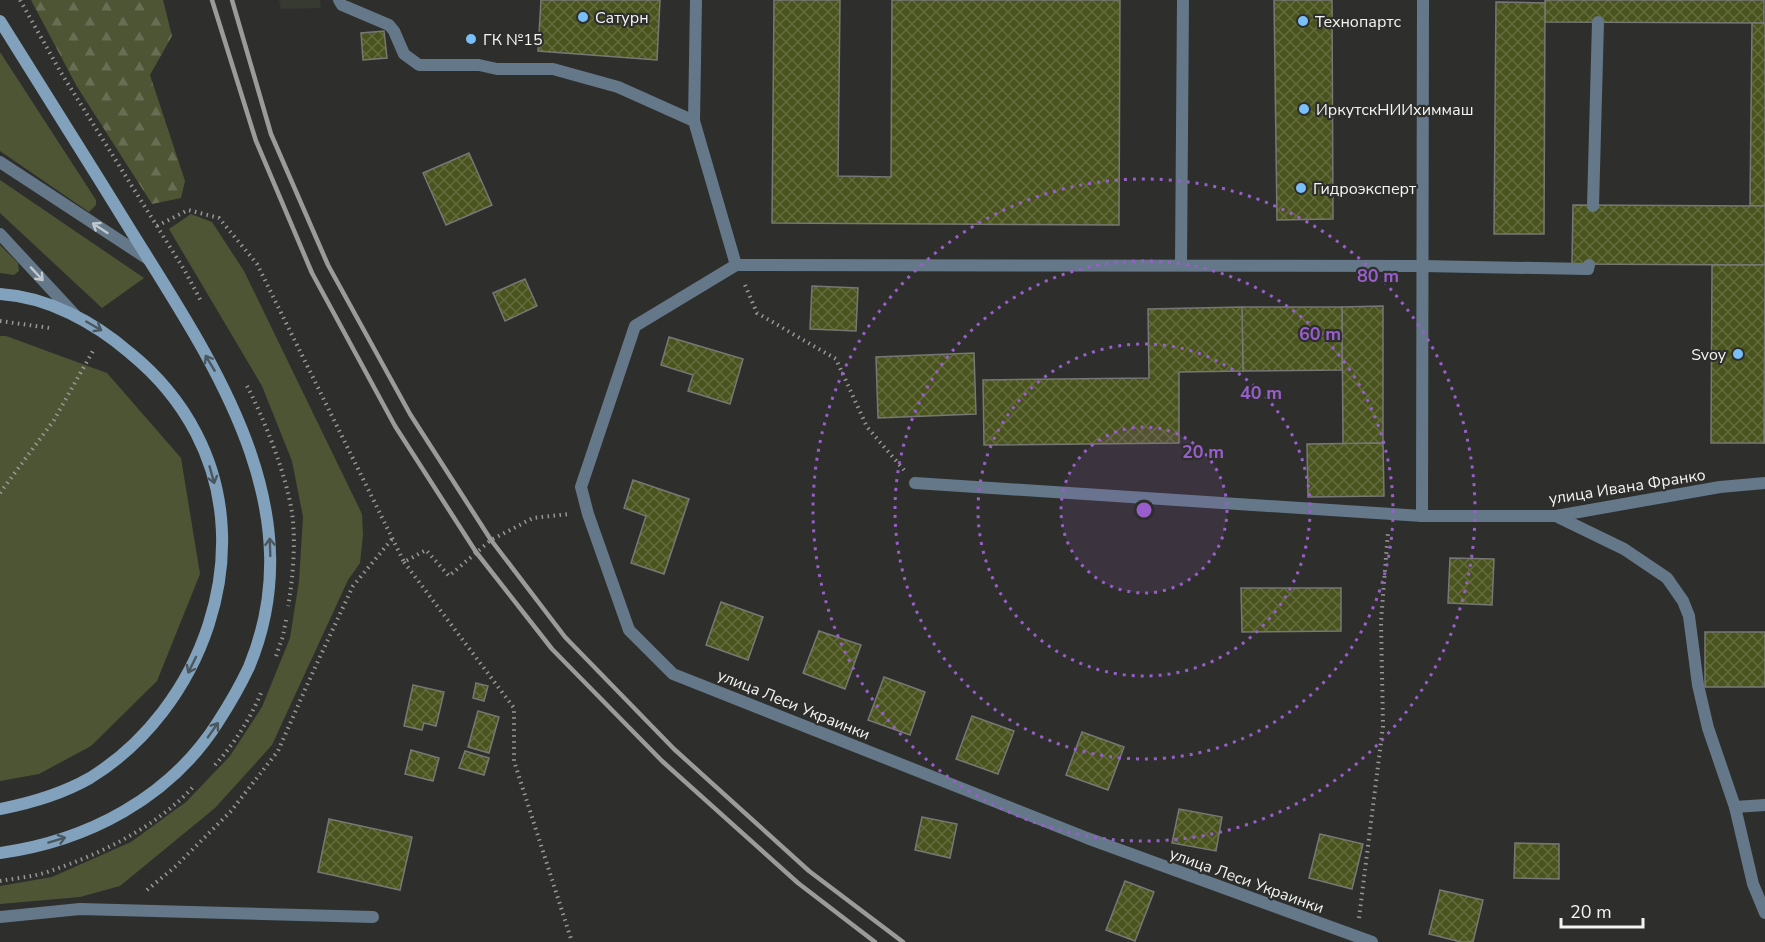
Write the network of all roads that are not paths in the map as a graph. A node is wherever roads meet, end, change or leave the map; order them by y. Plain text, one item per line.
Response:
1 (339, 0) edge
2 (696, 0) edge
3 (1183, 0) edge
4 (1423, 0) edge
5 (0, 21) edge
6 (1598, 22) dead end
7 (694, 121) junction
8 (0, 162) edge
9 (1593, 206) dead end
10 (0, 234) edge
11 (150, 260) junction
12 (736, 265) junction
13 (1181, 265) junction
14 (1588, 265) dead end
15 (1422, 266) junction
16 (0, 294) edge
17 (75, 315) junction
18 (915, 483) road end
19 (1765, 483) edge
20 (1422, 516) junction
21 (1556, 516) junction
22 (1765, 805) edge
23 (1735, 807) junction
24 (0, 809) edge
25 (0, 853) edge
26 (1765, 914) edge
27 (0, 917) edge
28 (373, 917) dead end
29 (1372, 942) edge

1 - 7 street
2 - 7 street
3 - 13 street
4 - 15 street
5 - 11 main road
6 - 9 street
7 - 12 street
11 -> 8 street
10 -> 17 street
25 -> 11 main road
12 - 13 street
12 - 29 street, улица Леси Украинки
13 - 15 street
14 - 15 street
15 - 20 street
16 - 17 main road
17 -> 24 main road
18 - 20 street, улица Ивана Франко
19 - 21 street, улица Ивана Франко
20 - 21 street, улица Ивана Франко
21 - 23 street
22 - 23 street
23 - 26 street
27 - 28 street

